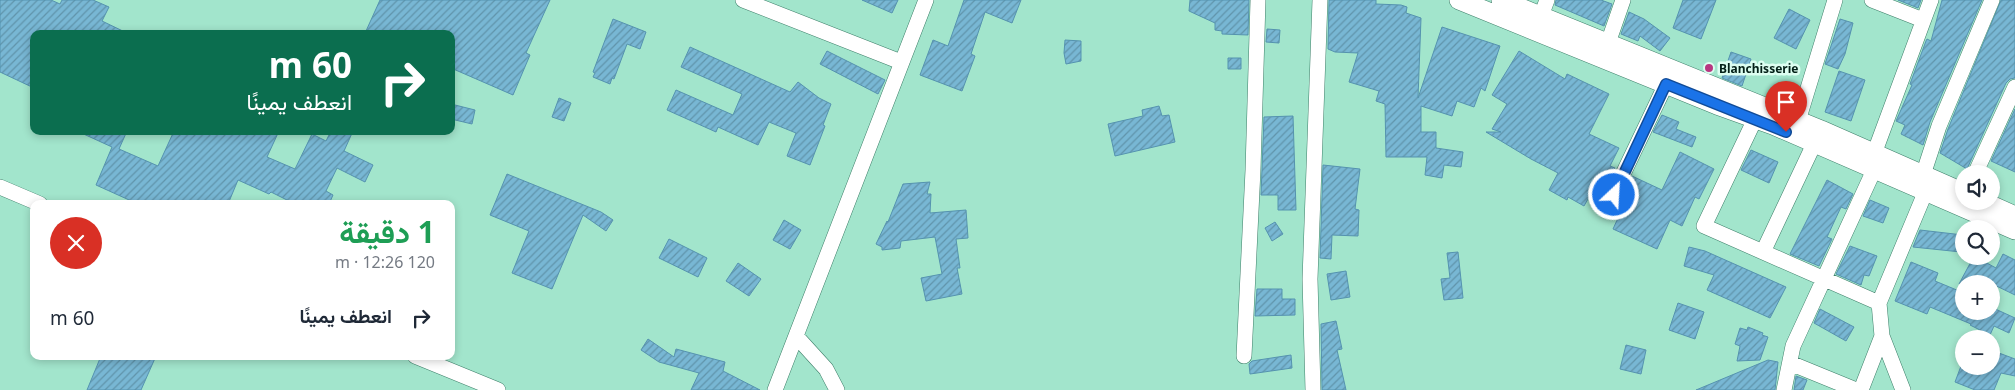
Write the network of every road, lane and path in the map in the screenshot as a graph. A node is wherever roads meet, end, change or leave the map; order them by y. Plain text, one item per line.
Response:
1 (744, 0) edge
2 (926, 0) edge
3 (1258, 0) edge
4 (1320, 0) edge
5 (1458, 0) edge
6 (1501, 0) edge
7 (1623, 0) edge
8 (1835, 0) edge
9 (1872, 0) edge
10 (1930, 0) edge
11 (1992, 0) edge
12 (1544, 8) edge
13 (1922, 20) junction
14 (1608, 43) junction
15 (902, 62) junction
16 (1666, 84) junction
17 (2015, 87) edge
18 (1755, 119) junction
19 (1798, 121) junction
20 (1814, 144) junction
21 (1874, 162) junction
22 (1979, 165) edge
23 (1924, 184) junction
24 (0, 188) edge
25 (1955, 191) edge
26 (1614, 195) dead end
27 (30, 200) edge
28 (2000, 209) edge
29 (2015, 216) edge
30 (2015, 230) edge
31 (1763, 252) junction
32 (1824, 279) junction
33 (1879, 303) junction
34 (796, 336) junction
35 (1882, 336) junction
36 (1244, 356) dead end
37 (425, 360) edge
38 (1790, 363) junction
39 (498, 390) edge
40 (775, 390) edge
41 (837, 390) edge
42 (1313, 390) edge
43 (1784, 390) edge
44 (1856, 390) edge
45 (1862, 390) edge
46 (1903, 390) edge

1 - 15 street
2 - 15 street
3 - 36 street
4 - 42 street
5 - 16 main road
6 - 12 main road
7 - 14 street
8 - 19 street
9 - 13 street
10 - 13 street
11 - 23 street
12 - 14 main road
13 - 21 street
14 - 19 main road
15 - 34 street
16 - 18 main road
16 - 26 street
17 - 22 street
18 - 20 main road
18 - 31 street
19 - 21 main road
20 - 21 main road
20 - 31 street
21 - 23 main road
21 - 32 street
23 - 25 main road
23 - 30 main road
23 - 33 street
24 - 27 street
28 - 29 main road
31 - 32 street
32 - 33 street
32 - 38 street
33 - 35 street
34 - 40 street
34 - 41 street
35 - 45 street
35 - 46 street
37 - 39 street
38 - 43 street
38 - 44 street

